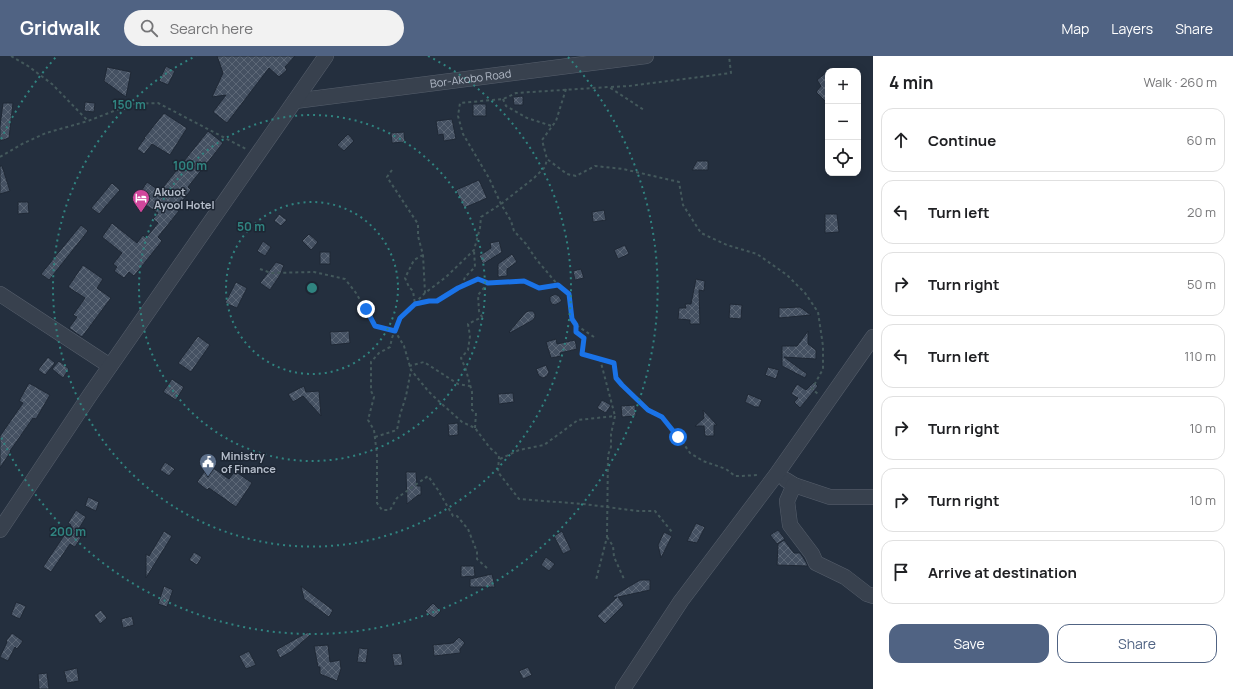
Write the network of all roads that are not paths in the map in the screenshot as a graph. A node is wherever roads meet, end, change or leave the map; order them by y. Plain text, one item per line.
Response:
1 (326, 56) edge
2 (646, 56) edge
3 (295, 101) junction
4 (0, 294) edge
5 (873, 337) edge
6 (110, 366) junction
7 (776, 475) junction
8 (794, 485) junction
9 (873, 497) edge
10 (0, 530) edge
11 (873, 596) edge
12 (623, 689) edge

1 - 3 street
2 - 3 street, Bor-Akobo Road
3 - 6 street
4 - 6 street
5 - 7 street
6 - 10 street
7 - 8 street
7 - 12 street
8 - 9 street
8 - 11 street

